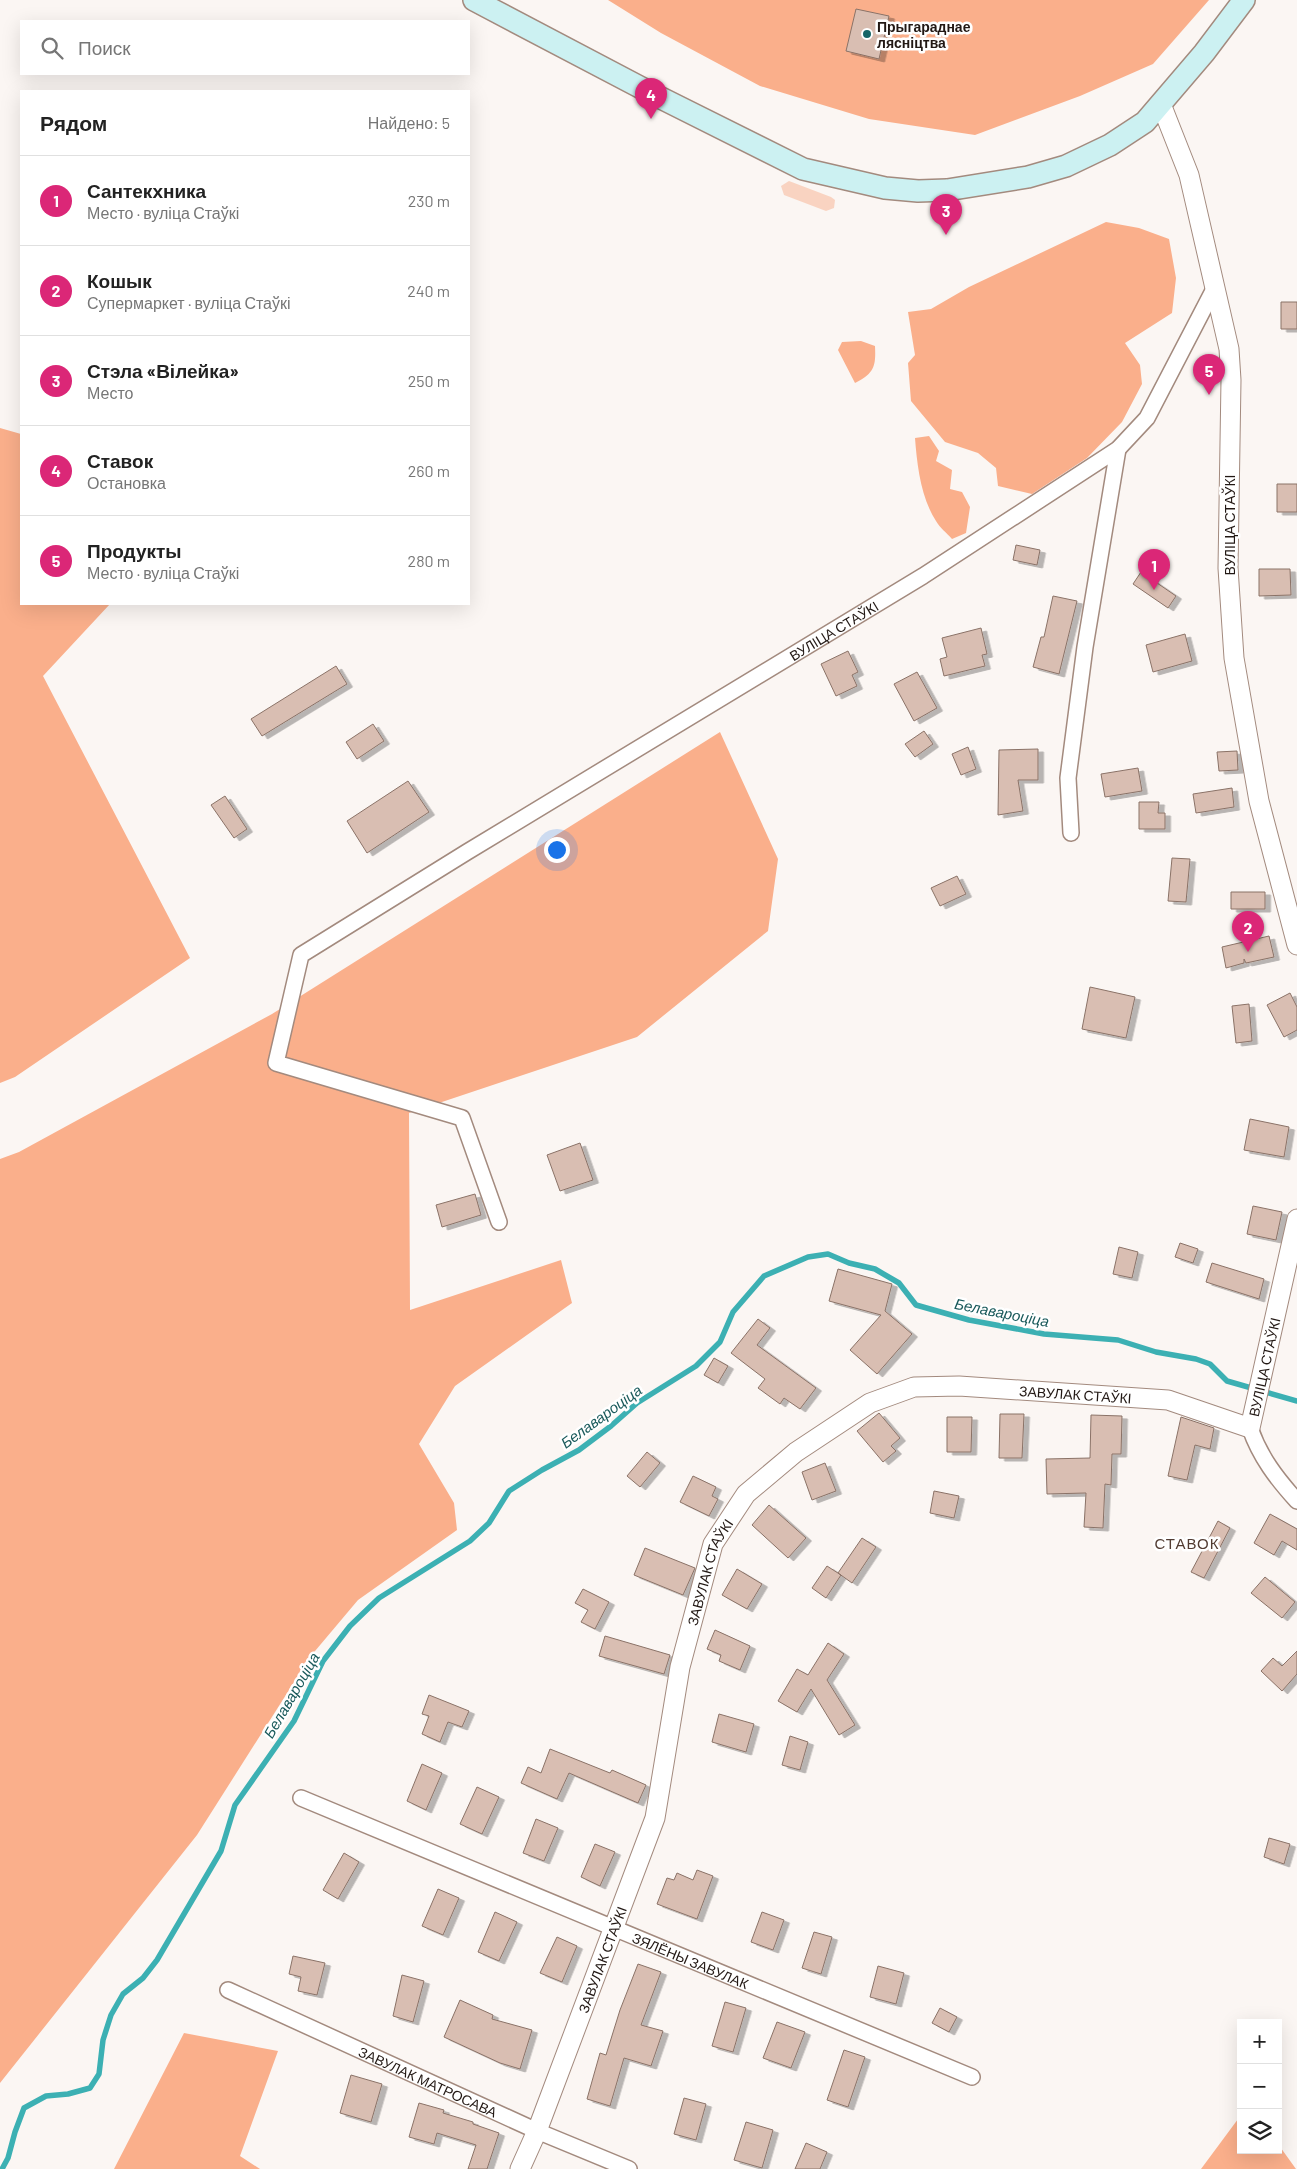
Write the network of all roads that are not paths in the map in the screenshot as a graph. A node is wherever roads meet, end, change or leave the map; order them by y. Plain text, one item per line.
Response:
1 (474, 0) edge
2 (1244, 0) edge
3 (1161, 104) junction
4 (1214, 289) junction
5 (1118, 449) junction
6 (1071, 833) dead end
7 (1297, 945) edge
8 (1297, 1219) edge
9 (499, 1222) dead end
10 (1252, 1421) junction
11 (1297, 1501) edge
12 (301, 1798) dead end
13 (614, 1928) junction
14 (228, 1990) dead end
15 (972, 2077) dead end
16 (537, 2131) junction
17 (520, 2169) edge
18 (629, 2169) edge

1 - 3 main road
2 - 3 main road
3 - 4 street
4 - 5 street, ВУЛІЦА СТАЎКІ
4 - 7 street, ВУЛІЦА СТАЎКІ
5 - 6 street
5 - 9 street, ВУЛІЦА СТАЎКІ
8 - 10 street, ВУЛІЦА СТАЎКІ
10 - 11 street, ВУЛІЦА СТАЎКІ
10 - 13 street, ЗАВУЛАК СТАЎКІ
12 - 13 street, ЗЯЛЁНЫ ЗАВУЛАК
13 - 15 street, ЗЯЛЁНЫ ЗАВУЛАК
13 - 16 street, ЗАВУЛАК СТАЎКІ
14 - 16 street, ЗАВУЛАК МАТРОСАВА
16 - 17 street, ЗАВУЛАК СТАЎКІ
16 - 18 street, ЗАВУЛАК МАТРОСАВА

